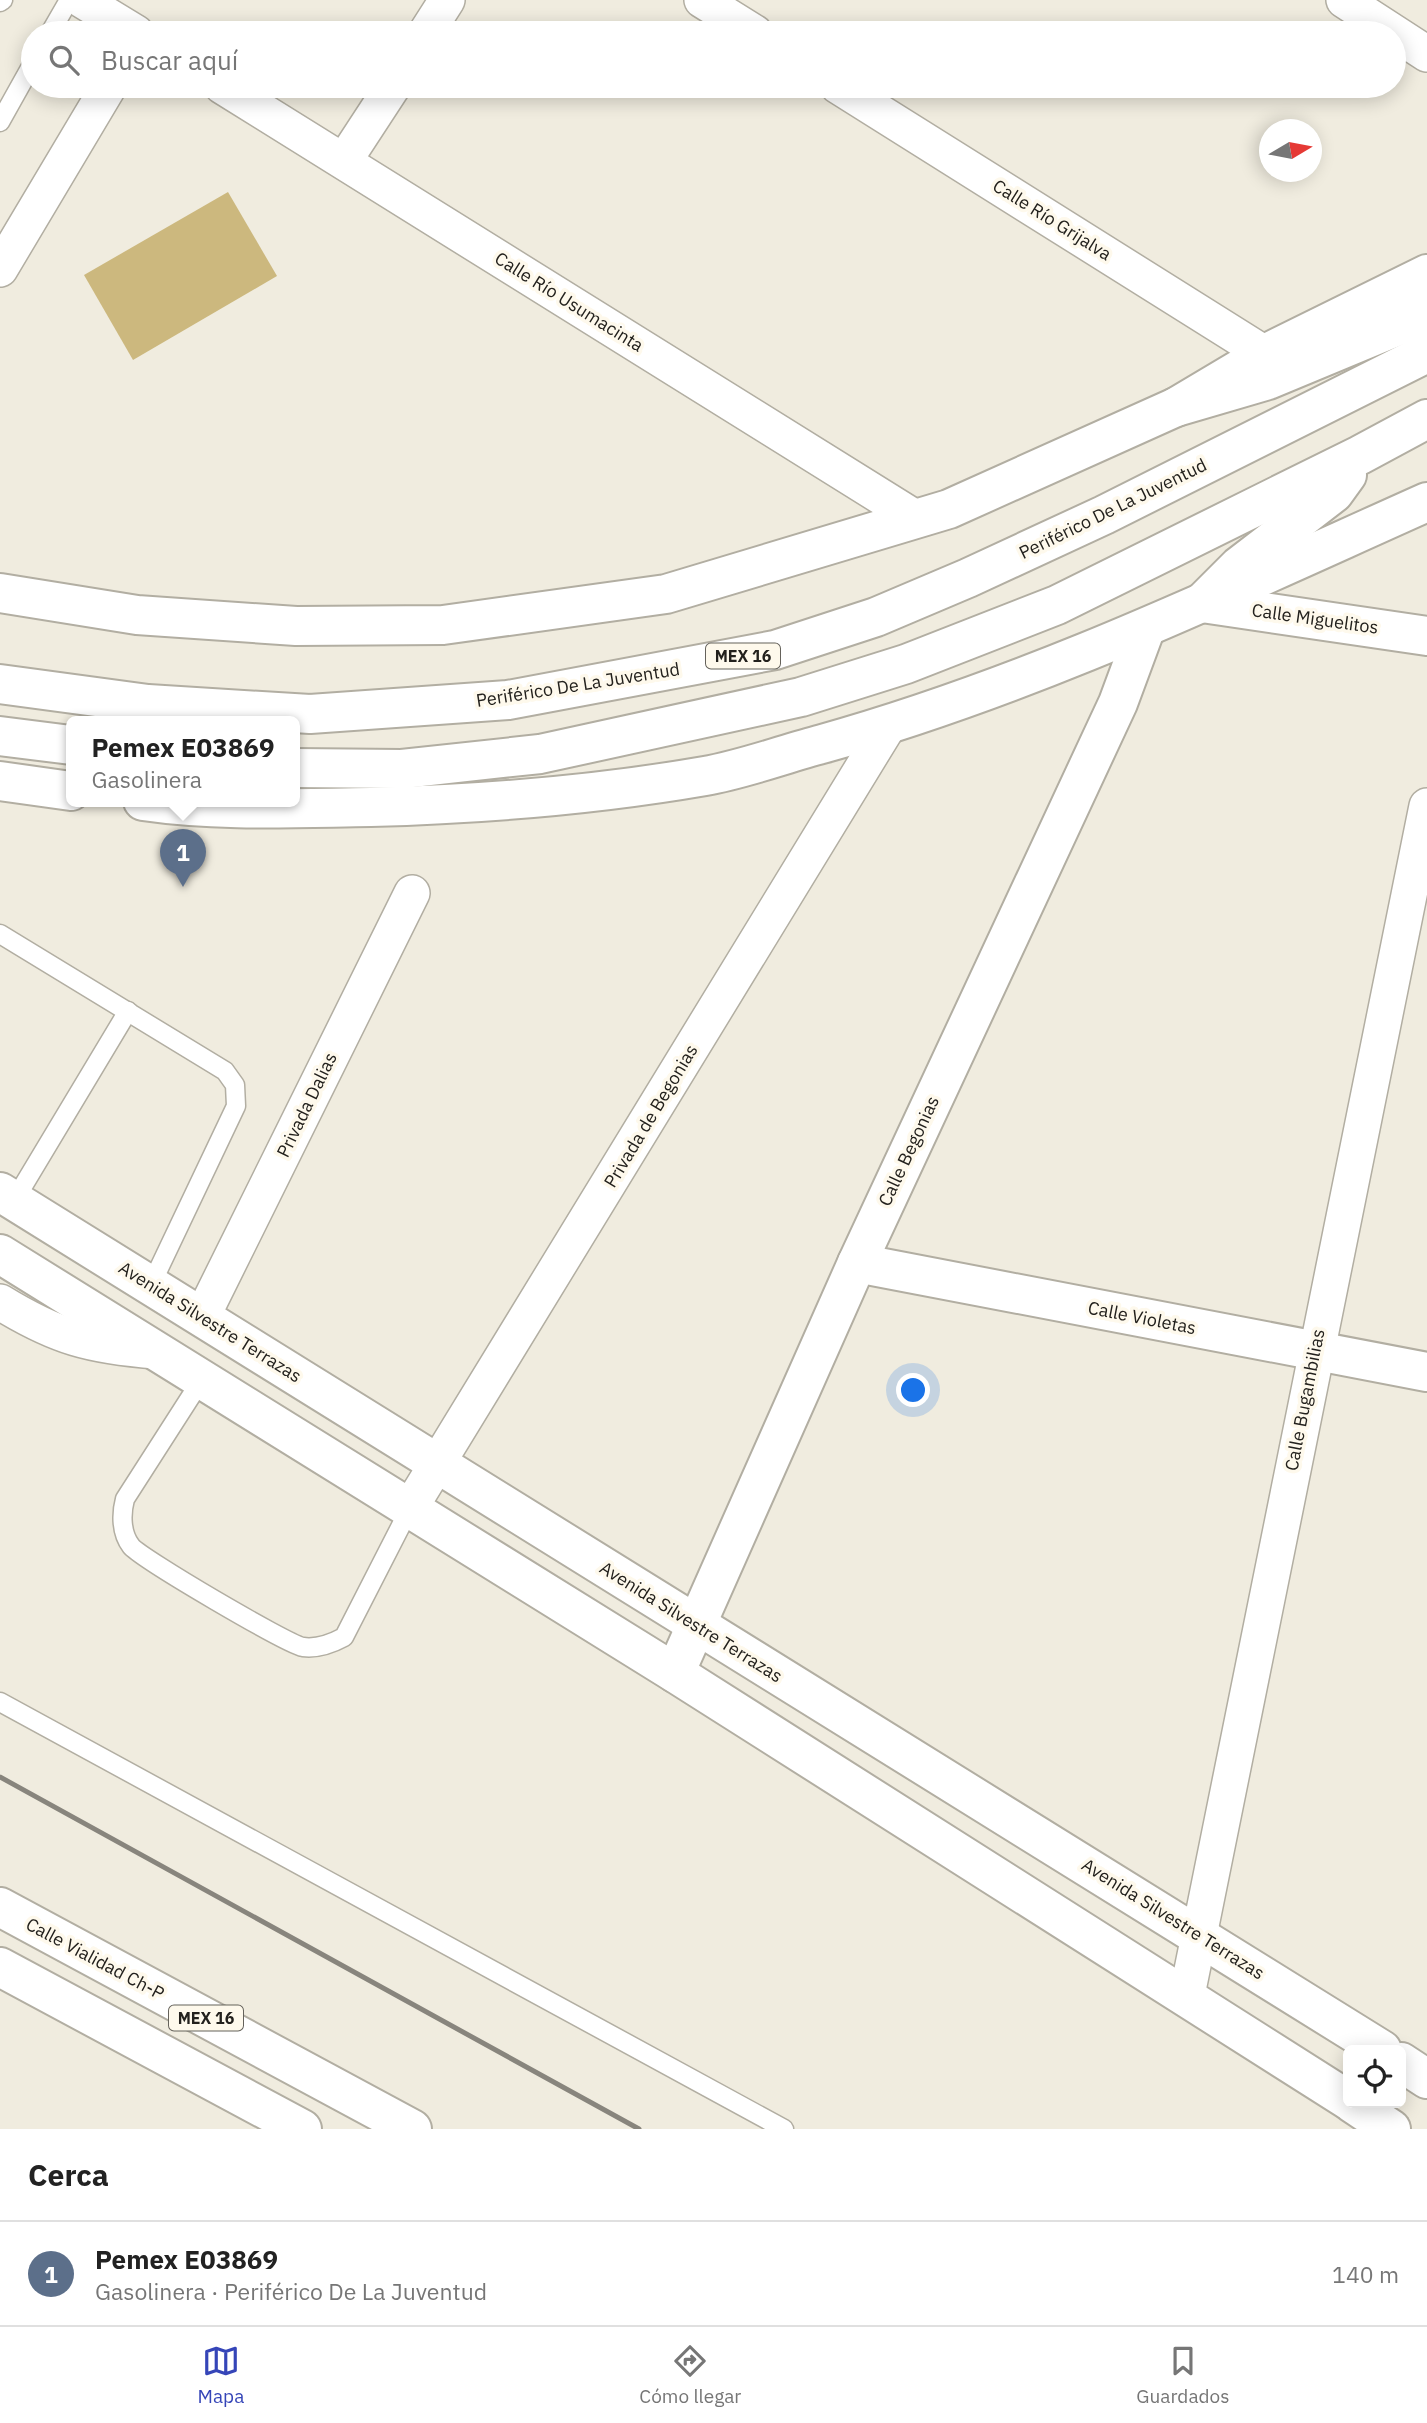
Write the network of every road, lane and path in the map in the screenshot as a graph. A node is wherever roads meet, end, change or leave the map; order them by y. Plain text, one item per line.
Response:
1 (69, 0) edge
2 (82, 0) edge
3 (447, 0) edge
4 (702, 0) edge
5 (1344, 0) edge
6 (57, 21) edge
7 (116, 21) edge
8 (434, 21) edge
9 (736, 21) edge
10 (1376, 21) edge
11 (1406, 40) edge
12 (1427, 54) edge
13 (21, 84) edge
14 (102, 98) edge
15 (242, 98) edge
16 (385, 98) edge
17 (857, 98) edge
18 (0, 122) edge
19 (344, 161) junction
20 (0, 269) edge
21 (1427, 274) edge
22 (1427, 314) edge
23 (1427, 353) edge
24 (1265, 355) junction
25 (1176, 407) junction
26 (1422, 425) edge
27 (1360, 456) junction
28 (1427, 502) edge
29 (916, 519) junction
30 (0, 593) edge
31 (1202, 603) junction
32 (1145, 630) junction
33 (1427, 636) edge
34 (0, 684) edge
35 (890, 723) junction
36 (0, 736) edge
37 (66, 744) edge
38 (300, 768) edge
39 (0, 781) edge
40 (66, 790) edge
41 (1427, 806) edge
42 (237, 807) edge
43 (412, 893) dead end
44 (0, 934) edge
45 (128, 1011) junction
46 (7, 1196) edge
47 (0, 1254) edge
48 (857, 1263) junction
49 (151, 1284) junction
50 (0, 1302) edge
51 (202, 1317) junction
52 (157, 1351) junction
53 (1315, 1351) junction
54 (1427, 1372) edge
55 (202, 1379) junction
56 (439, 1465) junction
57 (410, 1508) junction
58 (696, 1625) junction
59 (675, 1673) junction
60 (0, 1702) edge
61 (0, 1908) edge
62 (1198, 1934) junction
63 (0, 1967) edge
64 (1187, 1995) junction
65 (1374, 2045) edge
66 (1406, 2065) edge
67 (1427, 2079) edge
68 (1343, 2096) edge
69 (1360, 2108) edge
70 (302, 2129) edge
71 (411, 2129) edge
72 (784, 2129) edge
73 (1391, 2129) edge

1 - 6 lane
2 - 7 street
3 - 8 street
4 - 9 street
5 - 10 street
11 - 12 street
13 - 18 lane
14 - 20 street
15 - 19 street, Calle Río Usumacinta
16 - 19 street
17 - 24 street, Calle Río Grijalva
19 - 29 street, Calle Río Usumacinta
21 - 24 main road
22 - 25 main road
23 - 34 main road, Periférico De La Juventud / MEX 16
24 - 25 main road
25 - 29 main road
26 - 27 main road
27 - 31 main road
27 - 38 main road
28 - 31 main road
29 - 30 main road
31 - 32 main road
31 - 33 main road, Calle Miguelitos
32 - 35 main road
32 - 48 main road, Calle Begonias
35 - 42 main road
35 - 56 street, Privada de Begonias
36 - 37 main road
39 - 40 main road
41 - 53 street, Calle Bugambilias
43 - 51 street, Privada Dalias
44 - 45 lane
45 - 46 lane
45 - 49 lane
46 - 49 main road, Avenida Silvestre Terrazas
47 - 52 main road
48 - 53 main road, Calle Violetas
48 - 58 main road, Calle Begonias
49 - 51 main road, Avenida Silvestre Terrazas
50 - 52 street
51 - 56 main road, Avenida Silvestre Terrazas
52 - 55 main road
53 - 54 main road, Calle Violetas
53 - 62 street, Calle Bugambilias
55 - 57 main road
55 - 57 lane
56 - 57 street, Privada de Begonias
56 - 58 main road, Avenida Silvestre Terrazas
57 - 59 main road
58 - 59 main road, Calle Begonias
58 - 62 main road, Avenida Silvestre Terrazas
59 - 64 main road
60 - 72 lane
61 - 71 main road, Calle Vialidad Ch-P / MEX 16
62 - 64 street, Calle Bugambilias
62 - 65 main road, Avenida Silvestre Terrazas
63 - 70 main road, MEX 16
64 - 68 main road
66 - 67 main road
69 - 73 main road

